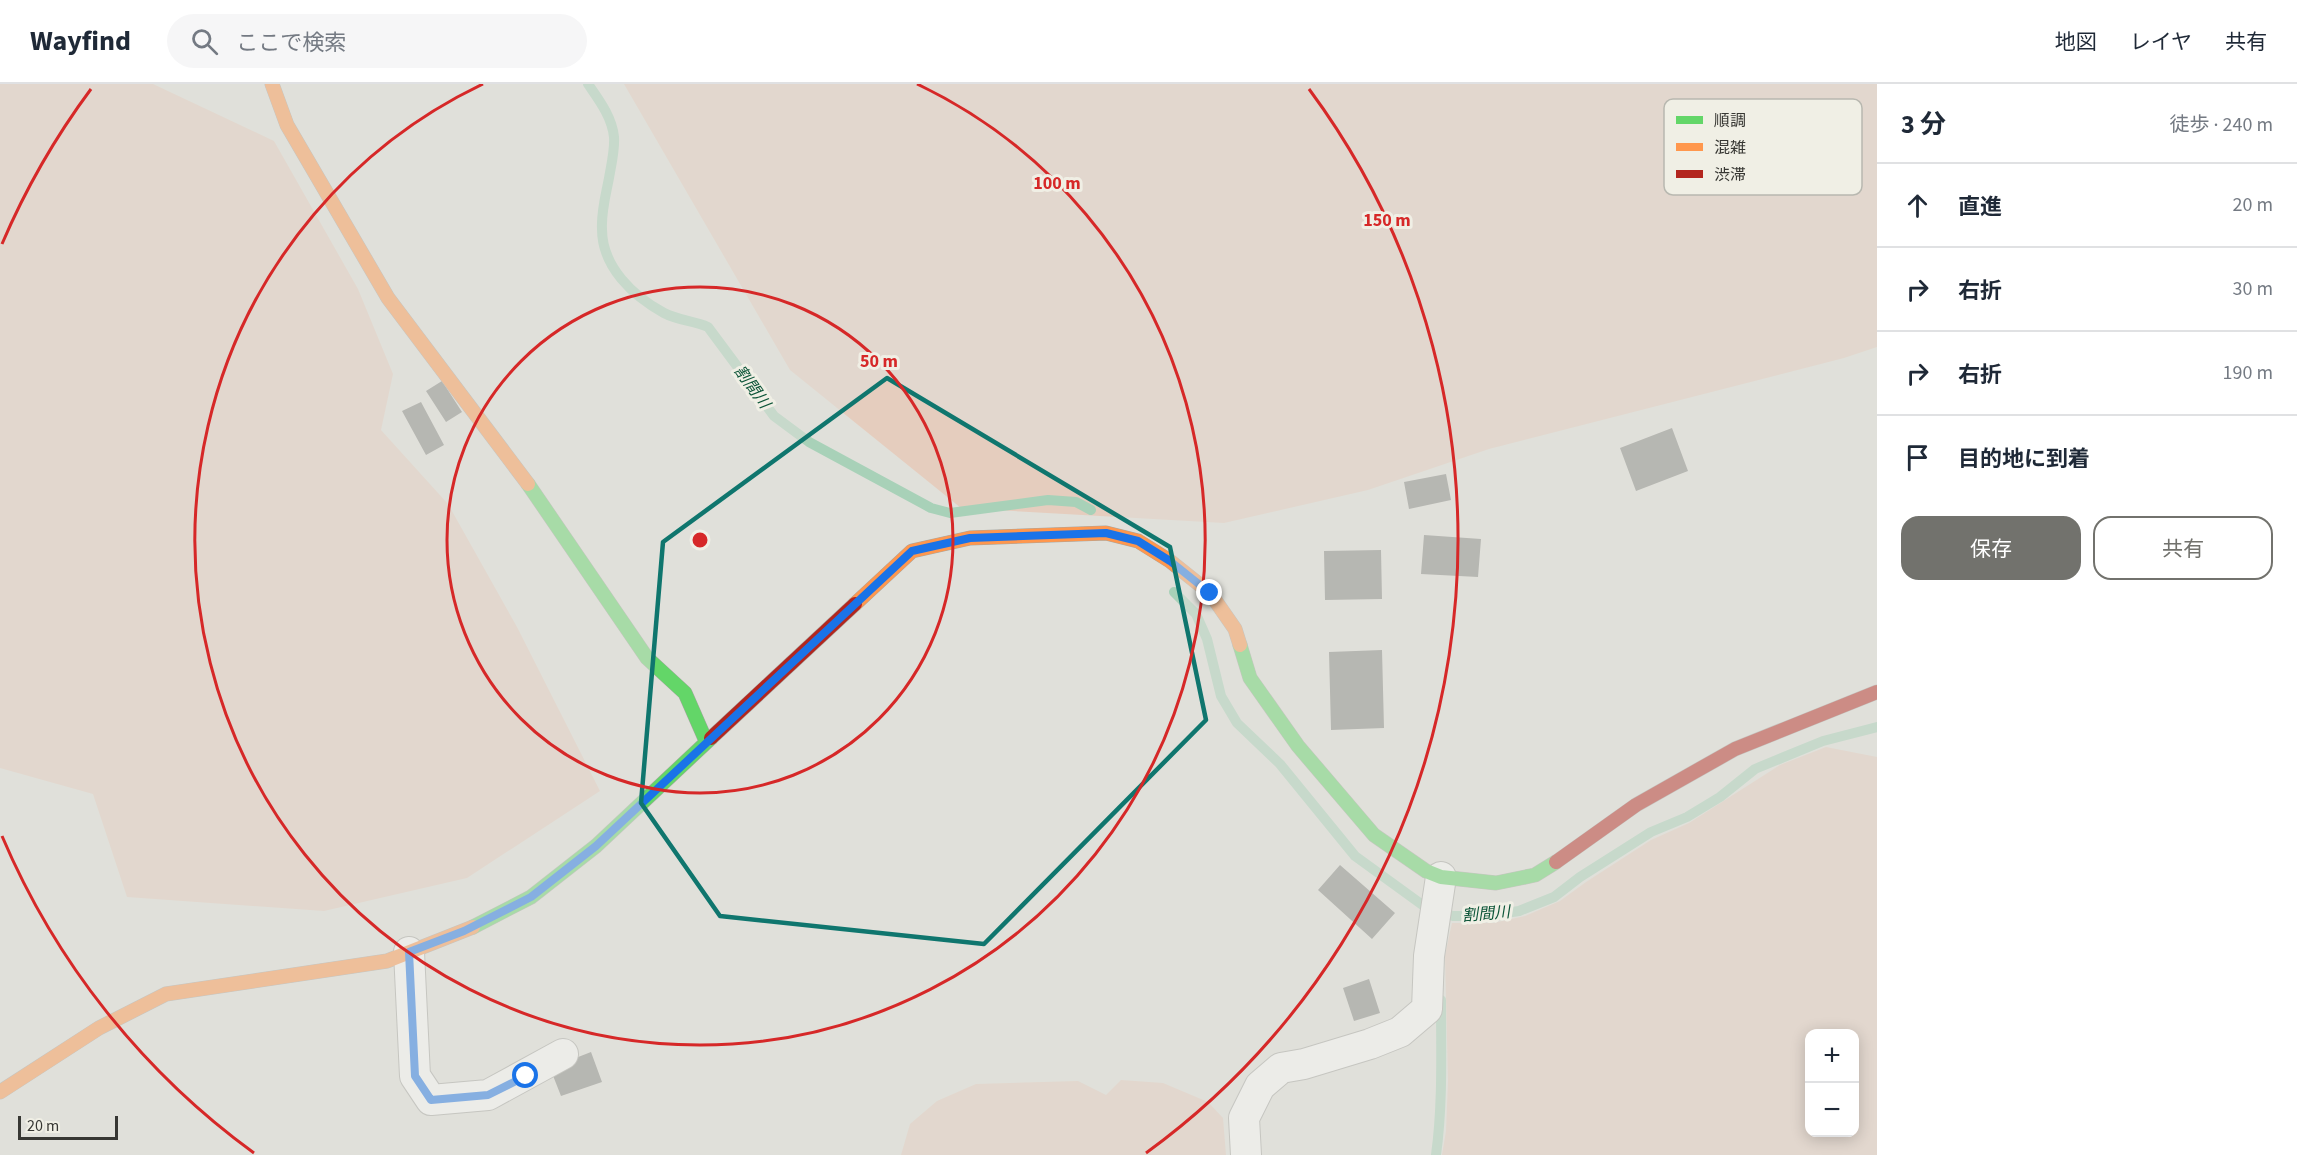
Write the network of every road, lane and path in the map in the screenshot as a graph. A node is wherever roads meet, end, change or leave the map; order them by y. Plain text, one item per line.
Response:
1 (272, 84) edge
2 (1877, 692) edge
3 (706, 741) junction
4 (1437, 898) junction
5 (409, 952) junction
6 (563, 1054) dead end
7 (0, 1092) edge
8 (1246, 1155) edge

1 - 3 street
2 - 4 street
3 - 4 street
3 - 5 street
4 - 8 street
5 - 6 street
5 - 7 street

